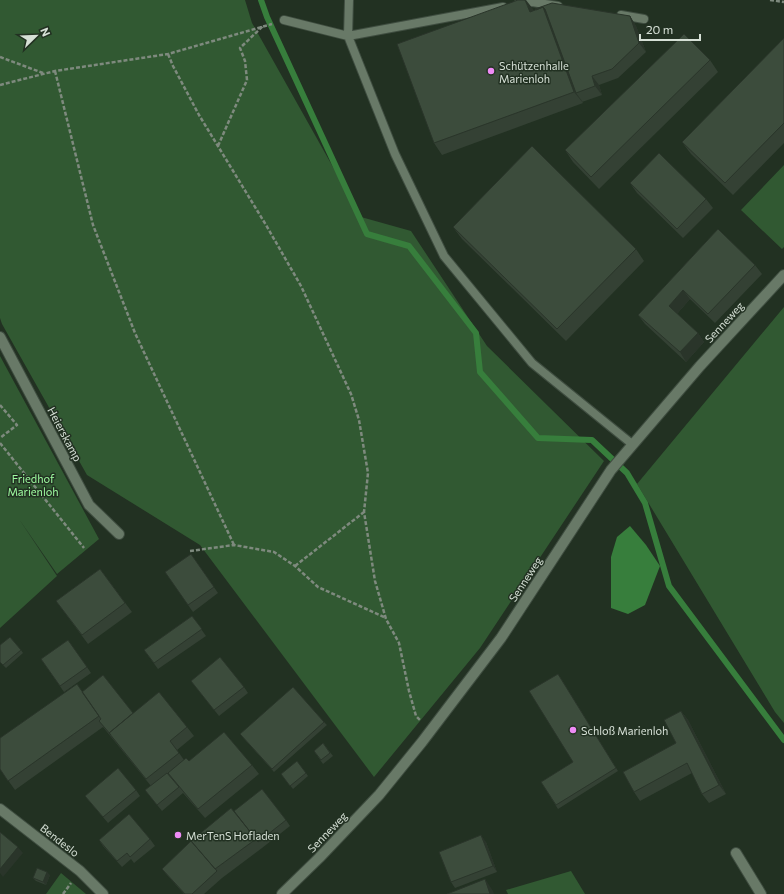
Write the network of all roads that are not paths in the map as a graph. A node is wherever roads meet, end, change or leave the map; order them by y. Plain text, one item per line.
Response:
1 (349, 0) edge
2 (570, 7) edge
3 (614, 14) edge
4 (644, 19) dead end
5 (284, 20) dead end
6 (348, 36) junction
7 (784, 275) edge
8 (0, 337) edge
9 (632, 444) junction
10 (119, 534) dead end
11 (0, 809) edge
12 (736, 853) dead end
13 (103, 894) edge
14 (282, 894) edge
15 (761, 894) edge

1 - 6 lane
2 - 6 lane
3 - 4 lane
5 - 6 lane
6 - 9 lane
7 - 9 street, Senneweg
8 - 10 street, Heierskamp
9 - 14 street, Senneweg
11 - 13 street, Bendeslo
12 - 15 street

